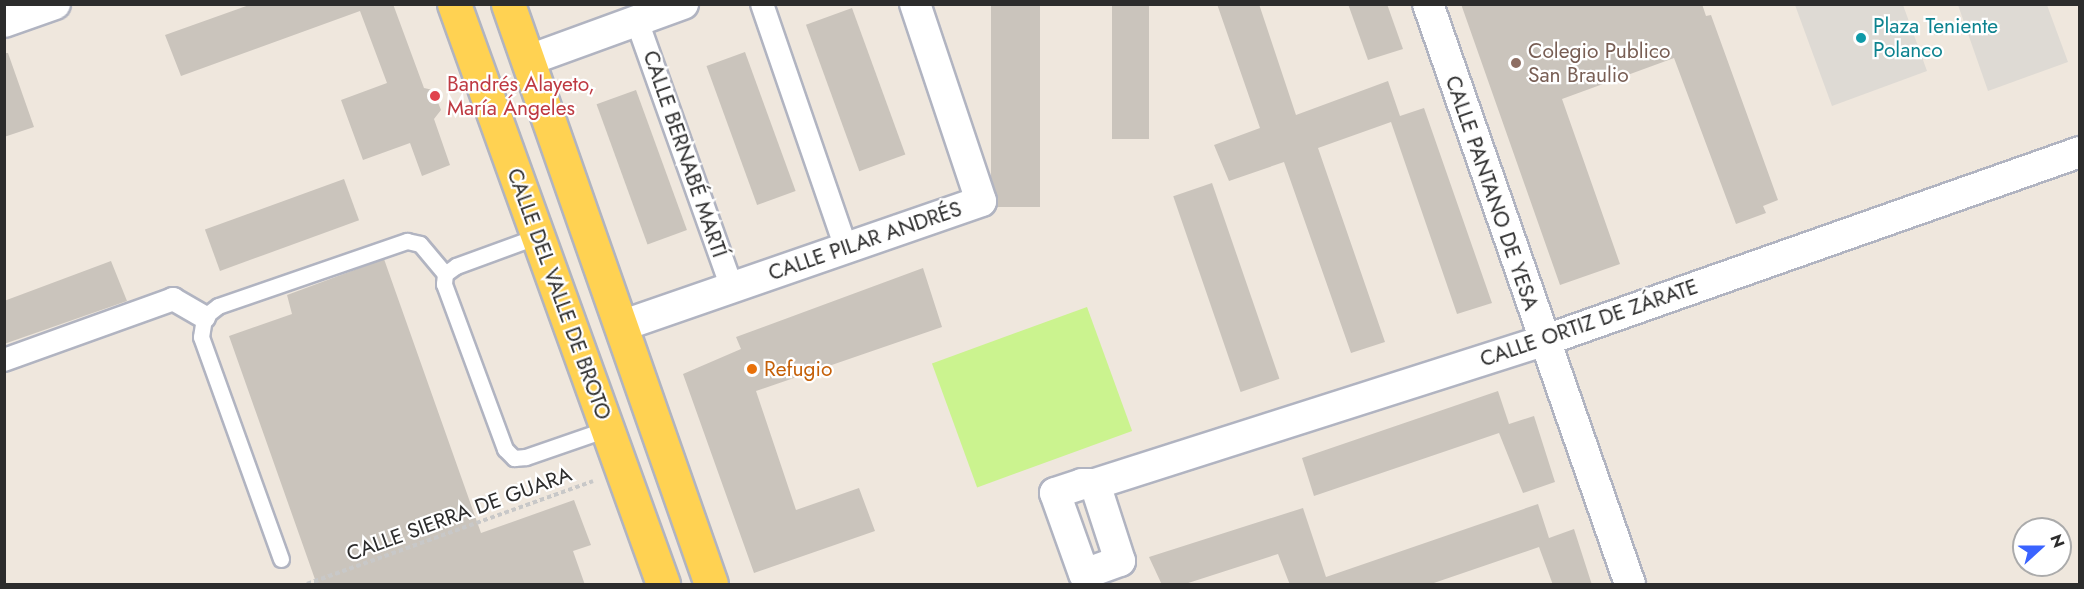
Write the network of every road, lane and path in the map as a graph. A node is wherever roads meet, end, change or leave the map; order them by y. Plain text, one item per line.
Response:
1 (55, 4) edge
2 (454, 4) edge
3 (508, 4) edge
4 (683, 4) edge
5 (762, 4) edge
6 (915, 4) edge
7 (1428, 4) edge
8 (638, 21) junction
9 (4, 22) edge
10 (529, 60) junction
11 (2079, 152) edge
12 (538, 236) junction
13 (846, 248) junction
14 (445, 274) junction
15 (732, 288) junction
16 (204, 317) junction
17 (621, 326) junction
18 (1543, 341) junction
19 (4, 360) edge
20 (607, 429) junction
21 (622, 471) junction
22 (1095, 484) dead end
23 (281, 559) dead end
24 (306, 585) edge
25 (663, 585) edge
26 (711, 585) edge
27 (1630, 585) edge

1 - 9 street
2 - 12 main road, CALLE DEL VALLE DE BROTO
3 - 10 main road
4 - 8 street
5 - 13 street
6 - 13 street, CALLE PILAR ANDRÉS
7 - 18 street, CALLE PANTANO DE YESA
8 - 10 street
8 - 15 street, CALLE BERNABÉ MARTÍ
10 - 17 main road
11 - 18 street, CALLE ORTIZ DE ZÁRATE
12 - 14 lane
12 - 20 main road, CALLE DEL VALLE DE BROTO
13 - 15 street, CALLE PILAR ANDRÉS
14 - 16 lane
14 - 20 lane
15 - 17 street, CALLE PILAR ANDRÉS
16 - 19 street
16 - 23 lane
17 - 26 main road
18 - 22 street, CALLE ORTIZ DE ZÁRATE
18 - 27 street, CALLE PANTANO DE YESA
20 - 21 main road, CALLE DEL VALLE DE BROTO
21 - 24 path, CALLE SIERRA DE GUARA
21 - 25 main road, CALLE DEL VALLE DE BROTO

